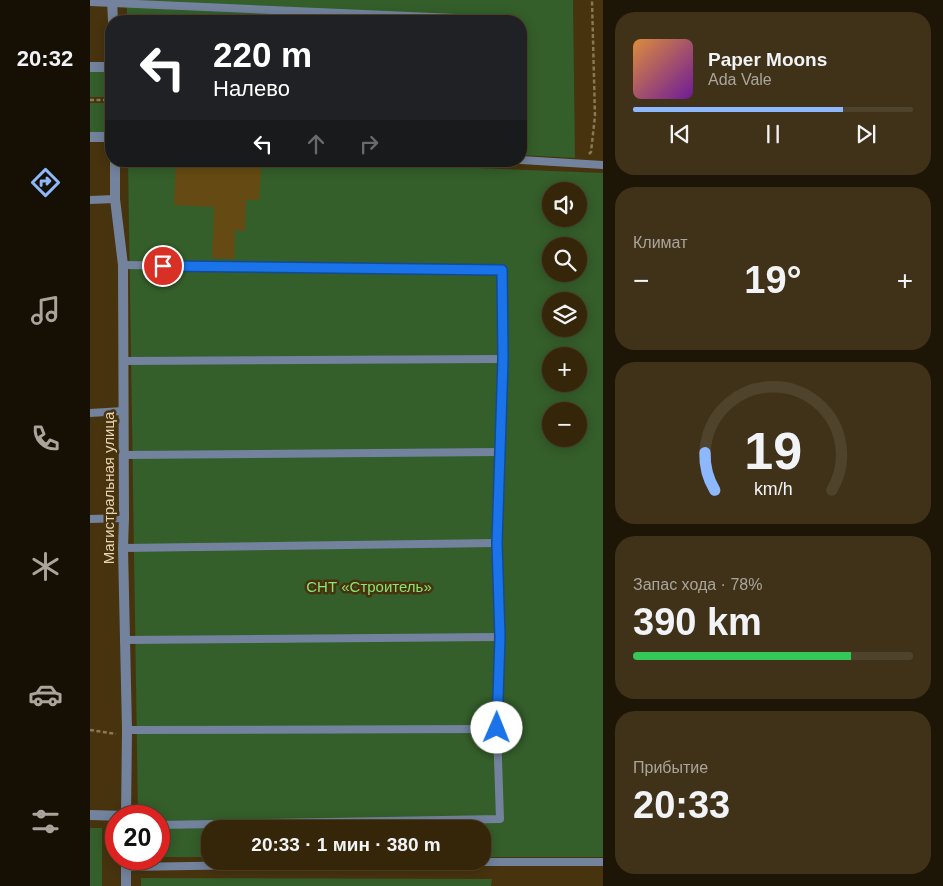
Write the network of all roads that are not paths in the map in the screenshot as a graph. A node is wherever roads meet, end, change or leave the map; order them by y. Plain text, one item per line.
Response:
1 (112, 1) edge
2 (90, 2) edge
3 (113, 15) edge
4 (399, 15) edge
5 (90, 67) edge
6 (105, 67) edge
7 (90, 137) edge
8 (105, 137) edge
9 (527, 160) edge
10 (603, 165) edge
11 (115, 167) edge
12 (114, 199) junction
13 (90, 200) edge
14 (123, 265) junction
15 (503, 359) junction
16 (123, 361) junction
17 (123, 411) junction
18 (90, 413) edge
19 (499, 452) junction
20 (123, 456) junction
21 (124, 518) junction
22 (90, 519) edge
23 (497, 543) junction
24 (123, 548) junction
25 (500, 637) junction
26 (124, 640) junction
27 (497, 728) junction
28 (127, 733) junction
29 (126, 805) edge
30 (90, 815) edge
31 (105, 815) edge
32 (170, 825) edge
33 (603, 862) edge
34 (170, 863) edge
35 (126, 870) edge
36 (126, 886) edge

1 - 2 lane
1 - 3 street
1 - 4 lane
5 - 6 street
7 - 8 street
9 - 10 lane
11 - 12 street, Магистральная улица
12 - 13 lane
12 - 14 street, Магистральная улица
14 - 15 lane
14 - 16 street, Магистральная улица
15 - 16 lane
15 - 19 lane
16 - 17 street, Магистральная улица
17 - 18 lane
17 - 20 street, Магистральная улица
19 - 20 lane
19 - 23 lane
20 - 21 street, Магистральная улица
21 - 22 lane
21 - 24 street, Магистральная улица
23 - 24 lane
23 - 25 lane
24 - 26 street, Магистральная улица
25 - 26 lane
25 - 27 lane
26 - 28 street, Магистральная улица
27 - 28 lane
27 - 32 lane
28 - 29 street, Магистральная улица
30 - 31 street
33 - 34 lane
35 - 36 street

